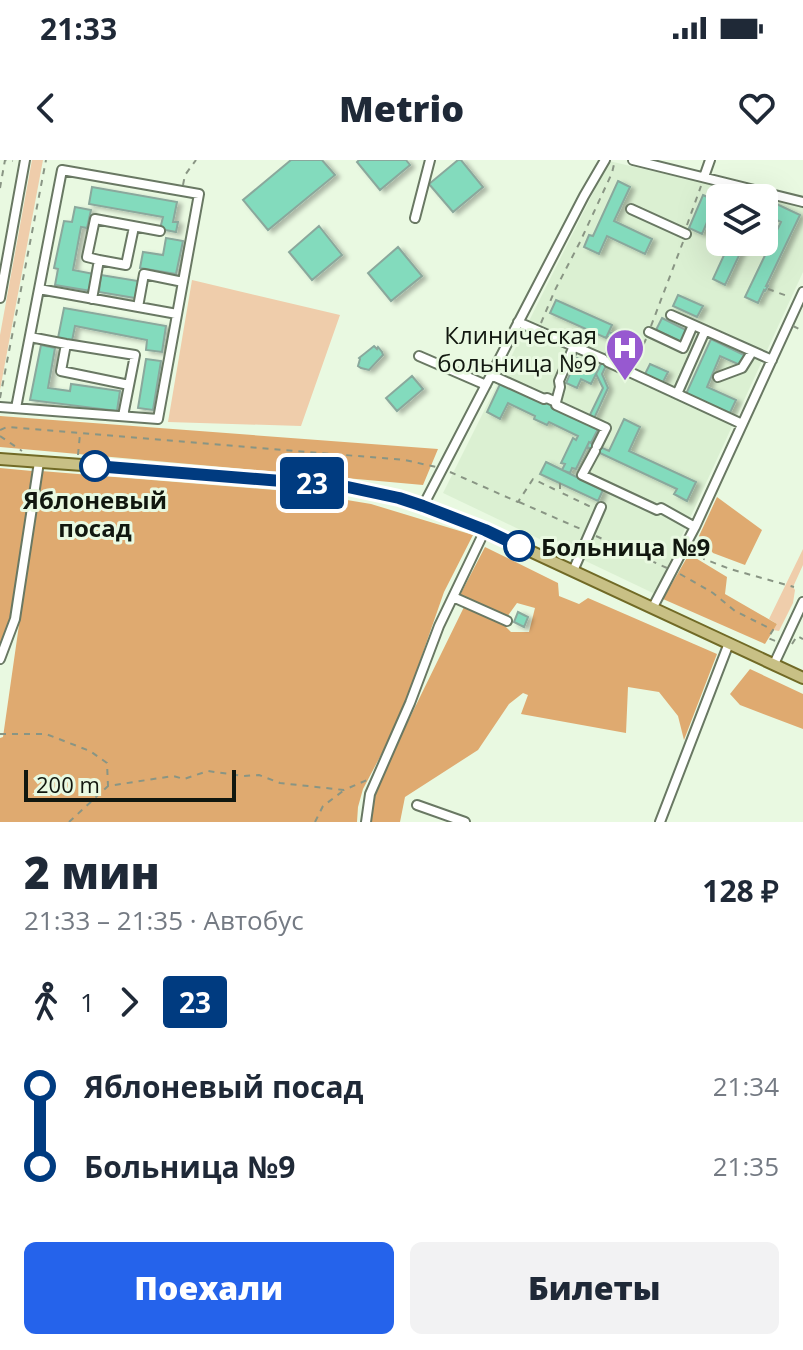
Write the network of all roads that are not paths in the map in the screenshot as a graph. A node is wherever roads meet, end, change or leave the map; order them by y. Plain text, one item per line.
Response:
1 (25, 160) edge
2 (430, 160) edge
3 (605, 160) edge
4 (633, 160) edge
5 (710, 160) edge
6 (704, 177) junction
7 (803, 202) edge
8 (631, 209) dead end
9 (415, 218) dead end
10 (134, 227) junction
11 (160, 231) dead end
12 (686, 234) road end
13 (99, 260) junction
14 (183, 282) junction
15 (39, 289) junction
16 (801, 296) edge
17 (0, 298) edge
18 (92, 299) junction
19 (138, 307) junction
20 (177, 314) junction
21 (671, 315) dead end
22 (518, 322) junction
23 (693, 325) junction
24 (705, 331) junction
25 (649, 332) road end
26 (30, 337) junction
27 (66, 344) junction
28 (574, 346) junction
29 (752, 352) junction
30 (419, 356) dead end
31 (772, 360) junction
32 (491, 375) junction
33 (718, 377) dead end
34 (129, 385) junction
35 (486, 385) junction
36 (677, 394) junction
37 (556, 402) junction
38 (0, 407) edge
39 (16, 408) junction
40 (123, 416) junction
41 (742, 424) junction
42 (0, 459) edge
43 (39, 462) junction
44 (423, 506) junction
45 (600, 509) road end
46 (695, 527) junction
47 (485, 530) junction
48 (573, 571) junction
49 (453, 597) junction
50 (803, 602) edge
51 (653, 607) junction
52 (507, 621) dead end
53 (799, 622) edge
54 (729, 643) junction
55 (0, 659) edge
56 (774, 664) junction
57 (803, 678) edge
58 (417, 805) dead end
59 (366, 822) edge
60 (465, 822) edge
61 (660, 822) edge

1 - 17 street
2 - 9 street
3 - 22 street
4 - 6 street
5 - 6 street
6 - 7 street
8 - 12 street
10 - 11 street
10 - 13 street
10 - 13 street
13 - 18 street
14 - 15 street
14 - 19 street
14 - 20 street
15 - 18 street
15 - 26 street
16 - 31 street
18 - 19 street
19 - 20 street
20 - 40 street
21 - 23 street
22 - 28 street
22 - 32 street
23 - 24 street
23 - 25 street
24 - 29 street
24 - 36 street
26 - 27 street
26 - 39 street
27 - 34 street
27 - 34 street
28 - 36 street
28 - 37 street
29 - 31 street
29 - 33 street
30 - 35 street
31 - 41 street
32 - 35 street
32 - 37 street
34 - 40 street
35 - 44 street
36 - 41 street
37 - 46 street
38 - 39 street
39 - 40 street
41 - 46 street
42 - 43 main road
43 - 44 main road
43 - 55 street
44 - 47 main road
45 - 48 street
46 - 51 street
47 - 48 main road
47 - 49 street
48 - 51 main road
49 - 52 street
49 - 59 street
50 - 53 street
51 - 54 main road
53 - 56 street
54 - 56 main road
54 - 61 street
56 - 57 main road
58 - 60 street

